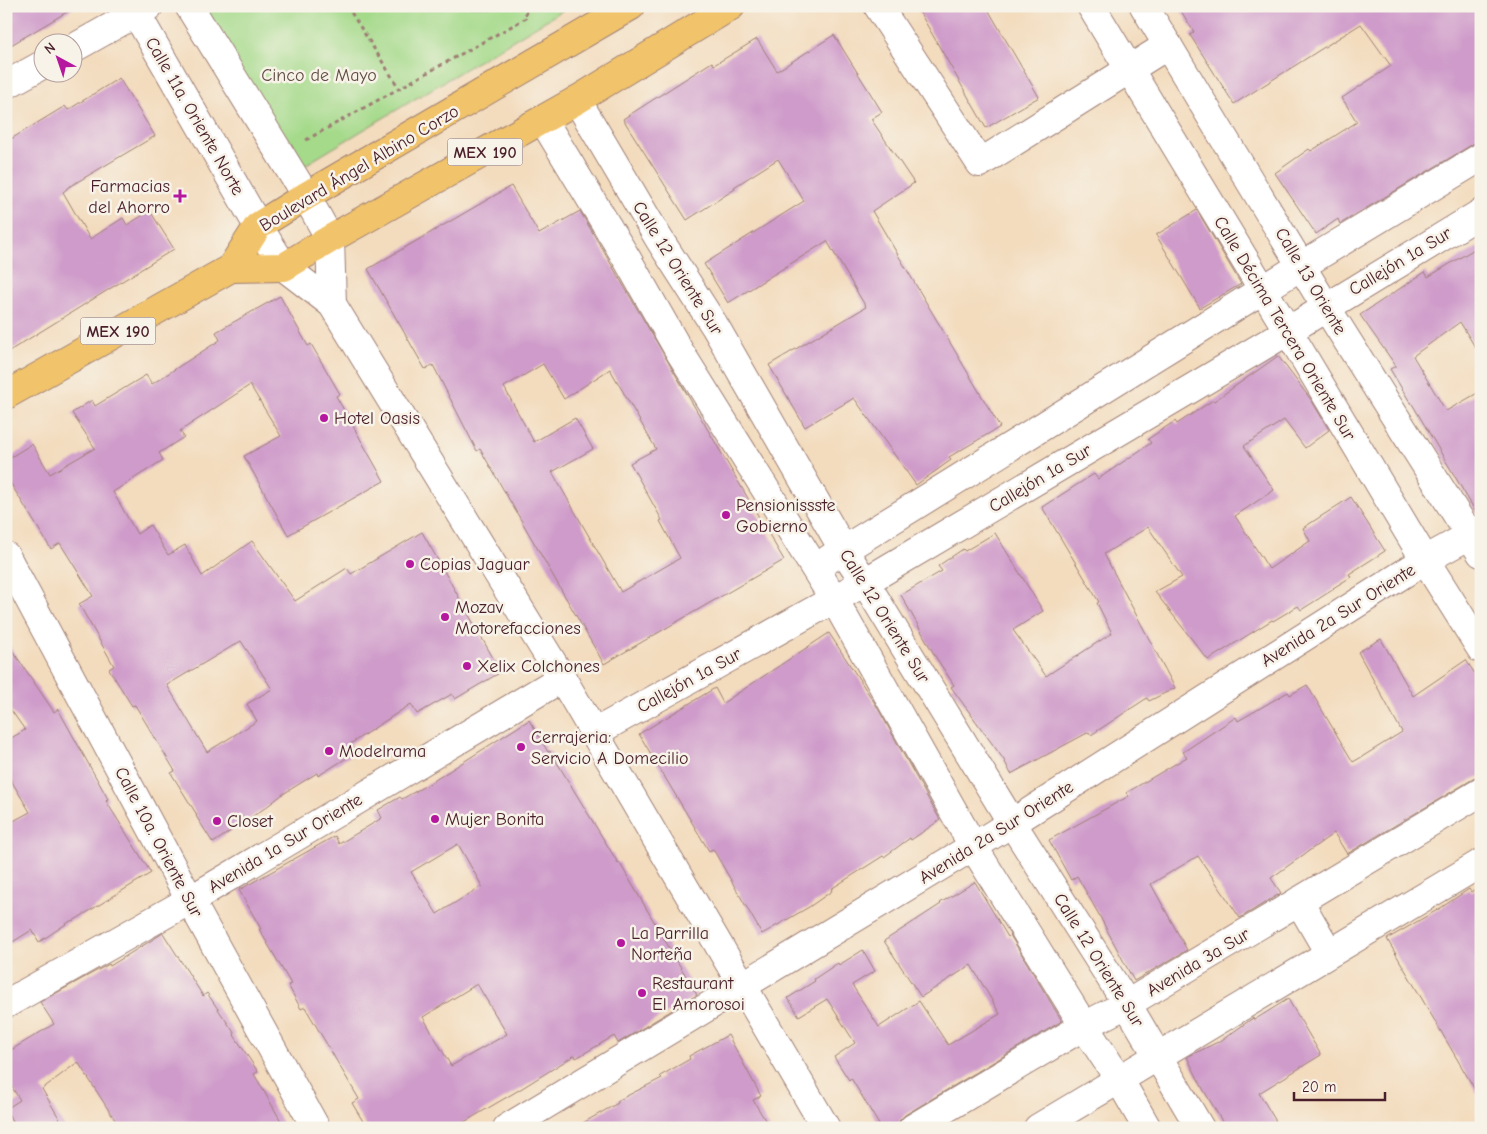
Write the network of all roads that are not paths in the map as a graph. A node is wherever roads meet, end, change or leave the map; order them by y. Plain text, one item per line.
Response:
1 (189, 6) edge
2 (631, 6) edge
3 (731, 6) edge
4 (878, 6) edge
5 (1091, 6) edge
6 (1144, 6) edge
7 (139, 9) edge
8 (82, 43) edge
9 (1168, 45) junction
10 (1129, 69) junction
11 (32, 71) edge
12 (6, 85) edge
13 (577, 100) junction
14 (543, 120) junction
15 (1481, 157) edge
16 (306, 196) junction
17 (1481, 213) edge
18 (258, 226) junction
19 (330, 239) junction
20 (659, 239) junction
21 (627, 259) junction
22 (1302, 266) junction
23 (230, 268) junction
24 (284, 268) junction
25 (1263, 291) junction
26 (332, 304) junction
27 (1326, 306) junction
28 (716, 328) junction
29 (1288, 330) junction
30 (678, 349) junction
31 (6, 395) edge
32 (1477, 539) edge
33 (844, 551) junction
34 (6, 556) edge
35 (1425, 560) junction
36 (814, 567) junction
37 (865, 582) junction
38 (834, 599) junction
39 (1481, 649) edge
40 (562, 678) junction
41 (594, 732) junction
42 (1481, 792) edge
43 (1012, 823) junction
44 (973, 846) junction
45 (1481, 863) edge
46 (190, 900) junction
47 (1299, 901) junction
48 (1329, 954) junction
49 (743, 986) junction
50 (6, 1004) edge
51 (1127, 1004) junction
52 (1084, 1026) junction
53 (1157, 1056) junction
54 (1119, 1079) junction
55 (316, 1128) edge
56 (507, 1128) edge
57 (826, 1128) edge
58 (913, 1128) edge
59 (1038, 1128) edge
60 (1147, 1128) edge
61 (1200, 1128) edge

1 - 16 street
2 - 16 main road, Boulevard Ángel Albino Corzo / MEX 190
3 - 13 main road, MEX 190
4 - 10 street
5 - 10 street, Calle Décima Tercera Oriente Sur
6 - 9 street, Calle 13 Oriente
7 - 8 street
7 - 18 street, Calle 11a. Oriente Norte
9 - 10 street
9 - 22 street, Calle 13 Oriente
10 - 25 street, Calle Décima Tercera Oriente Sur
11 - 12 street
13 - 14 main road, MEX 190
13 - 20 street, Calle 12 Oriente Sur
14 - 19 main road, MEX 190
14 - 21 street, Calle 12 Oriente Sur
15 - 22 street
16 - 18 main road, Boulevard Ángel Albino Corzo / MEX 190
16 - 19 street
17 - 27 street, Callejón 1a Sur
18 - 23 main road, Boulevard Ángel Albino Corzo / MEX 190
18 - 24 street, Calle 11a. Oriente Norte
19 - 24 main road, MEX 190
19 - 26 street
20 - 21 street
20 - 28 street, Calle 12 Oriente Sur
21 - 30 street, Calle 12 Oriente Sur
22 - 25 street
22 - 27 street, Calle 13 Oriente
23 - 24 main road, MEX 190
23 - 31 main road, MEX 190
24 - 26 street
25 - 29 street, Calle Décima Tercera Oriente Sur
25 - 33 street
26 - 40 street
27 - 29 street, Callejón 1a Sur
27 - 32 street, Calle 13 Oriente
28 - 30 street
28 - 33 street, Calle 12 Oriente Sur
29 - 35 street, Calle Décima Tercera Oriente Sur
29 - 37 street, Callejón 1a Sur
30 - 36 street, Calle 12 Oriente Sur
32 - 35 street, Avenida 2a Sur Oriente
33 - 36 street
33 - 37 street, Calle 12 Oriente Sur
34 - 46 street, Calle 10a. Oriente Sur
35 - 39 street, Calle Décima Tercera Oriente Sur
35 - 43 street, Avenida 2a Sur Oriente
36 - 38 street, Calle 12 Oriente Sur
37 - 38 street, Callejón 1a Sur
37 - 43 street, Calle 12 Oriente Sur
38 - 41 street, Callejón 1a Sur
38 - 44 street, Calle 12 Oriente Sur
40 - 41 street
40 - 46 street, Avenida 1a Sur Oriente
41 - 49 street
42 - 47 street, Avenida 3a Sur
43 - 44 street, Avenida 2a Sur Oriente
43 - 51 street, Calle 12 Oriente Sur
44 - 49 street, Avenida 2a Sur Oriente
44 - 52 street, Calle 12 Oriente Sur
45 - 48 street
46 - 50 street, Avenida 1a Sur Oriente
46 - 55 street, Calle 10a. Oriente Sur
47 - 48 street
47 - 51 street, Avenida 3a Sur
48 - 53 street
49 - 56 street, Avenida 2a Sur Oriente
49 - 57 street
51 - 52 street, Avenida 3a Sur
51 - 53 street, Calle 12 Oriente Sur
52 - 54 street, Calle 12 Oriente Sur
52 - 58 street, Avenida 3a Sur
53 - 54 street
53 - 61 street, Calle 12 Oriente Sur
54 - 59 street
54 - 60 street, Calle 12 Oriente Sur

